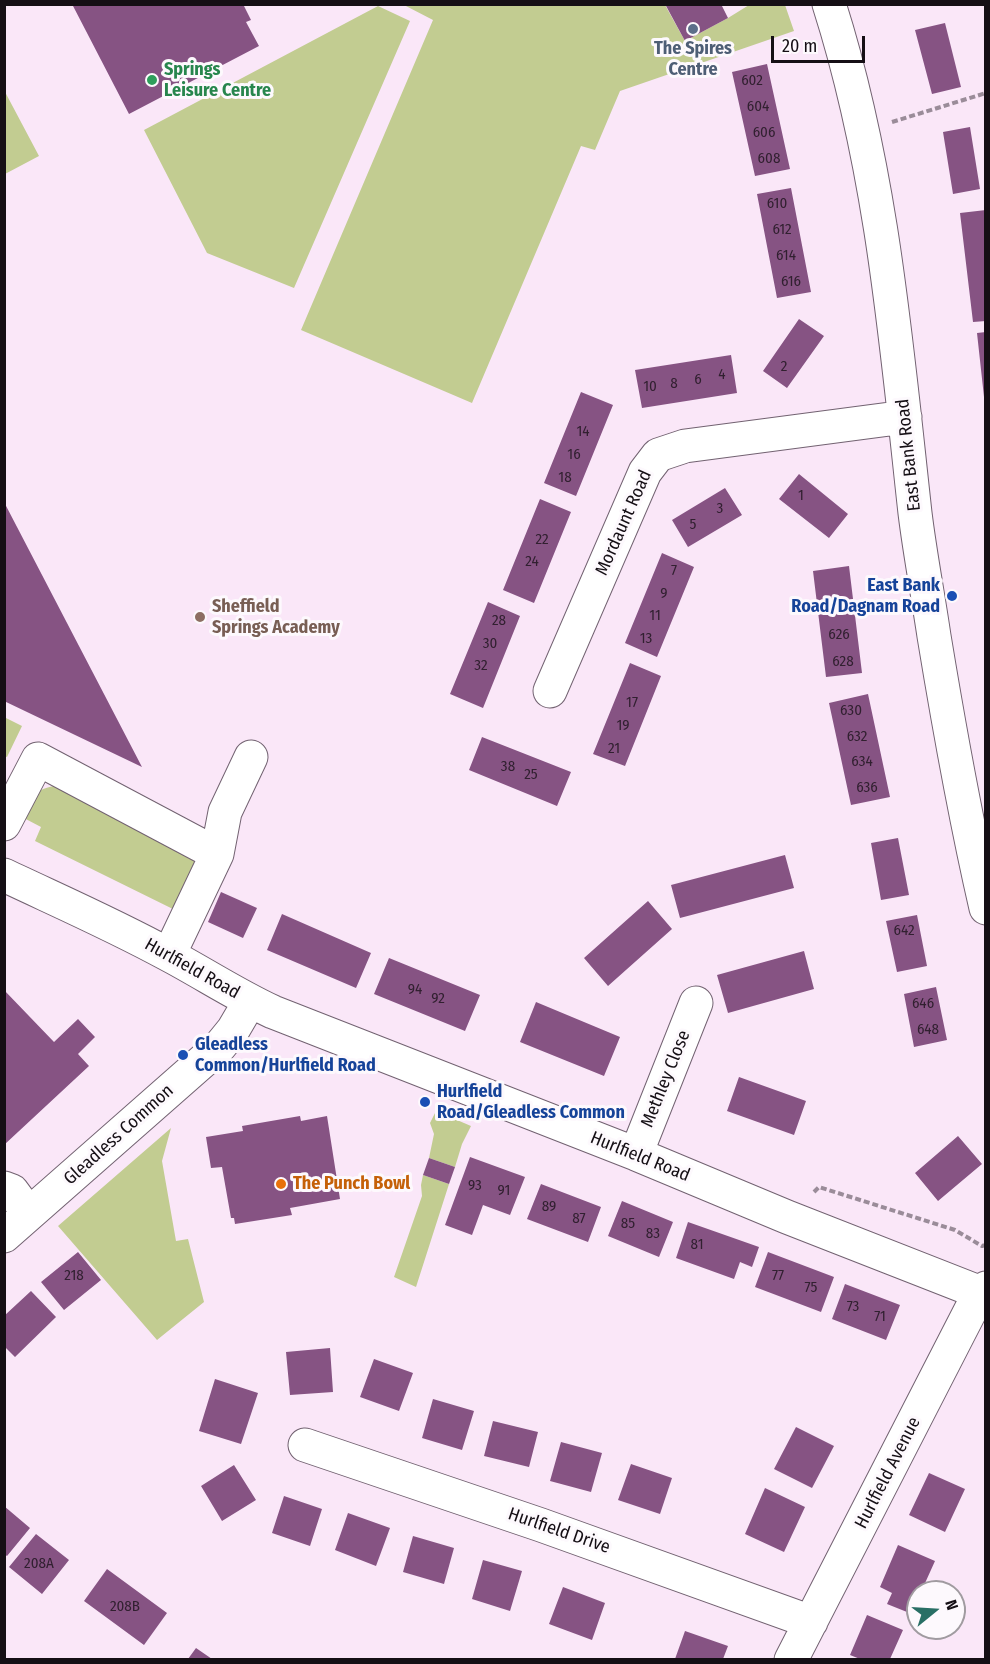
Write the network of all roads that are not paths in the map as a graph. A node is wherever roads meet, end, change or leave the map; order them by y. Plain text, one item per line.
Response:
1 (829, 4) edge
2 (905, 417) junction
3 (550, 691) dead end
4 (251, 757) dead end
5 (4, 824) edge
6 (217, 854) junction
7 (4, 875) edge
8 (986, 908) edge
9 (169, 955) junction
10 (250, 1001) junction
11 (696, 1003) dead end
12 (636, 1154) junction
13 (4, 1188) edge
14 (29, 1214) junction
15 (4, 1236) edge
16 (984, 1292) edge
17 (305, 1445) dead end
18 (812, 1622) junction
19 (791, 1659) edge

1 - 2 street, East Bank Road
2 - 3 street, Mordaunt Road
2 - 8 street, East Bank Road
4 - 6 street
5 - 6 street
6 - 9 street
7 - 9 street, Hurlfield Road
9 - 10 street, Hurlfield Road
10 - 12 street, Hurlfield Road
10 - 14 street, Gleadless Common
11 - 12 street, Methley Close
12 - 16 street, Hurlfield Road
13 - 14 street
14 - 15 street, Gleadless Common
16 - 18 street, Hurlfield Avenue
17 - 18 street, Hurlfield Drive
18 - 19 street, Hurlfield Avenue

